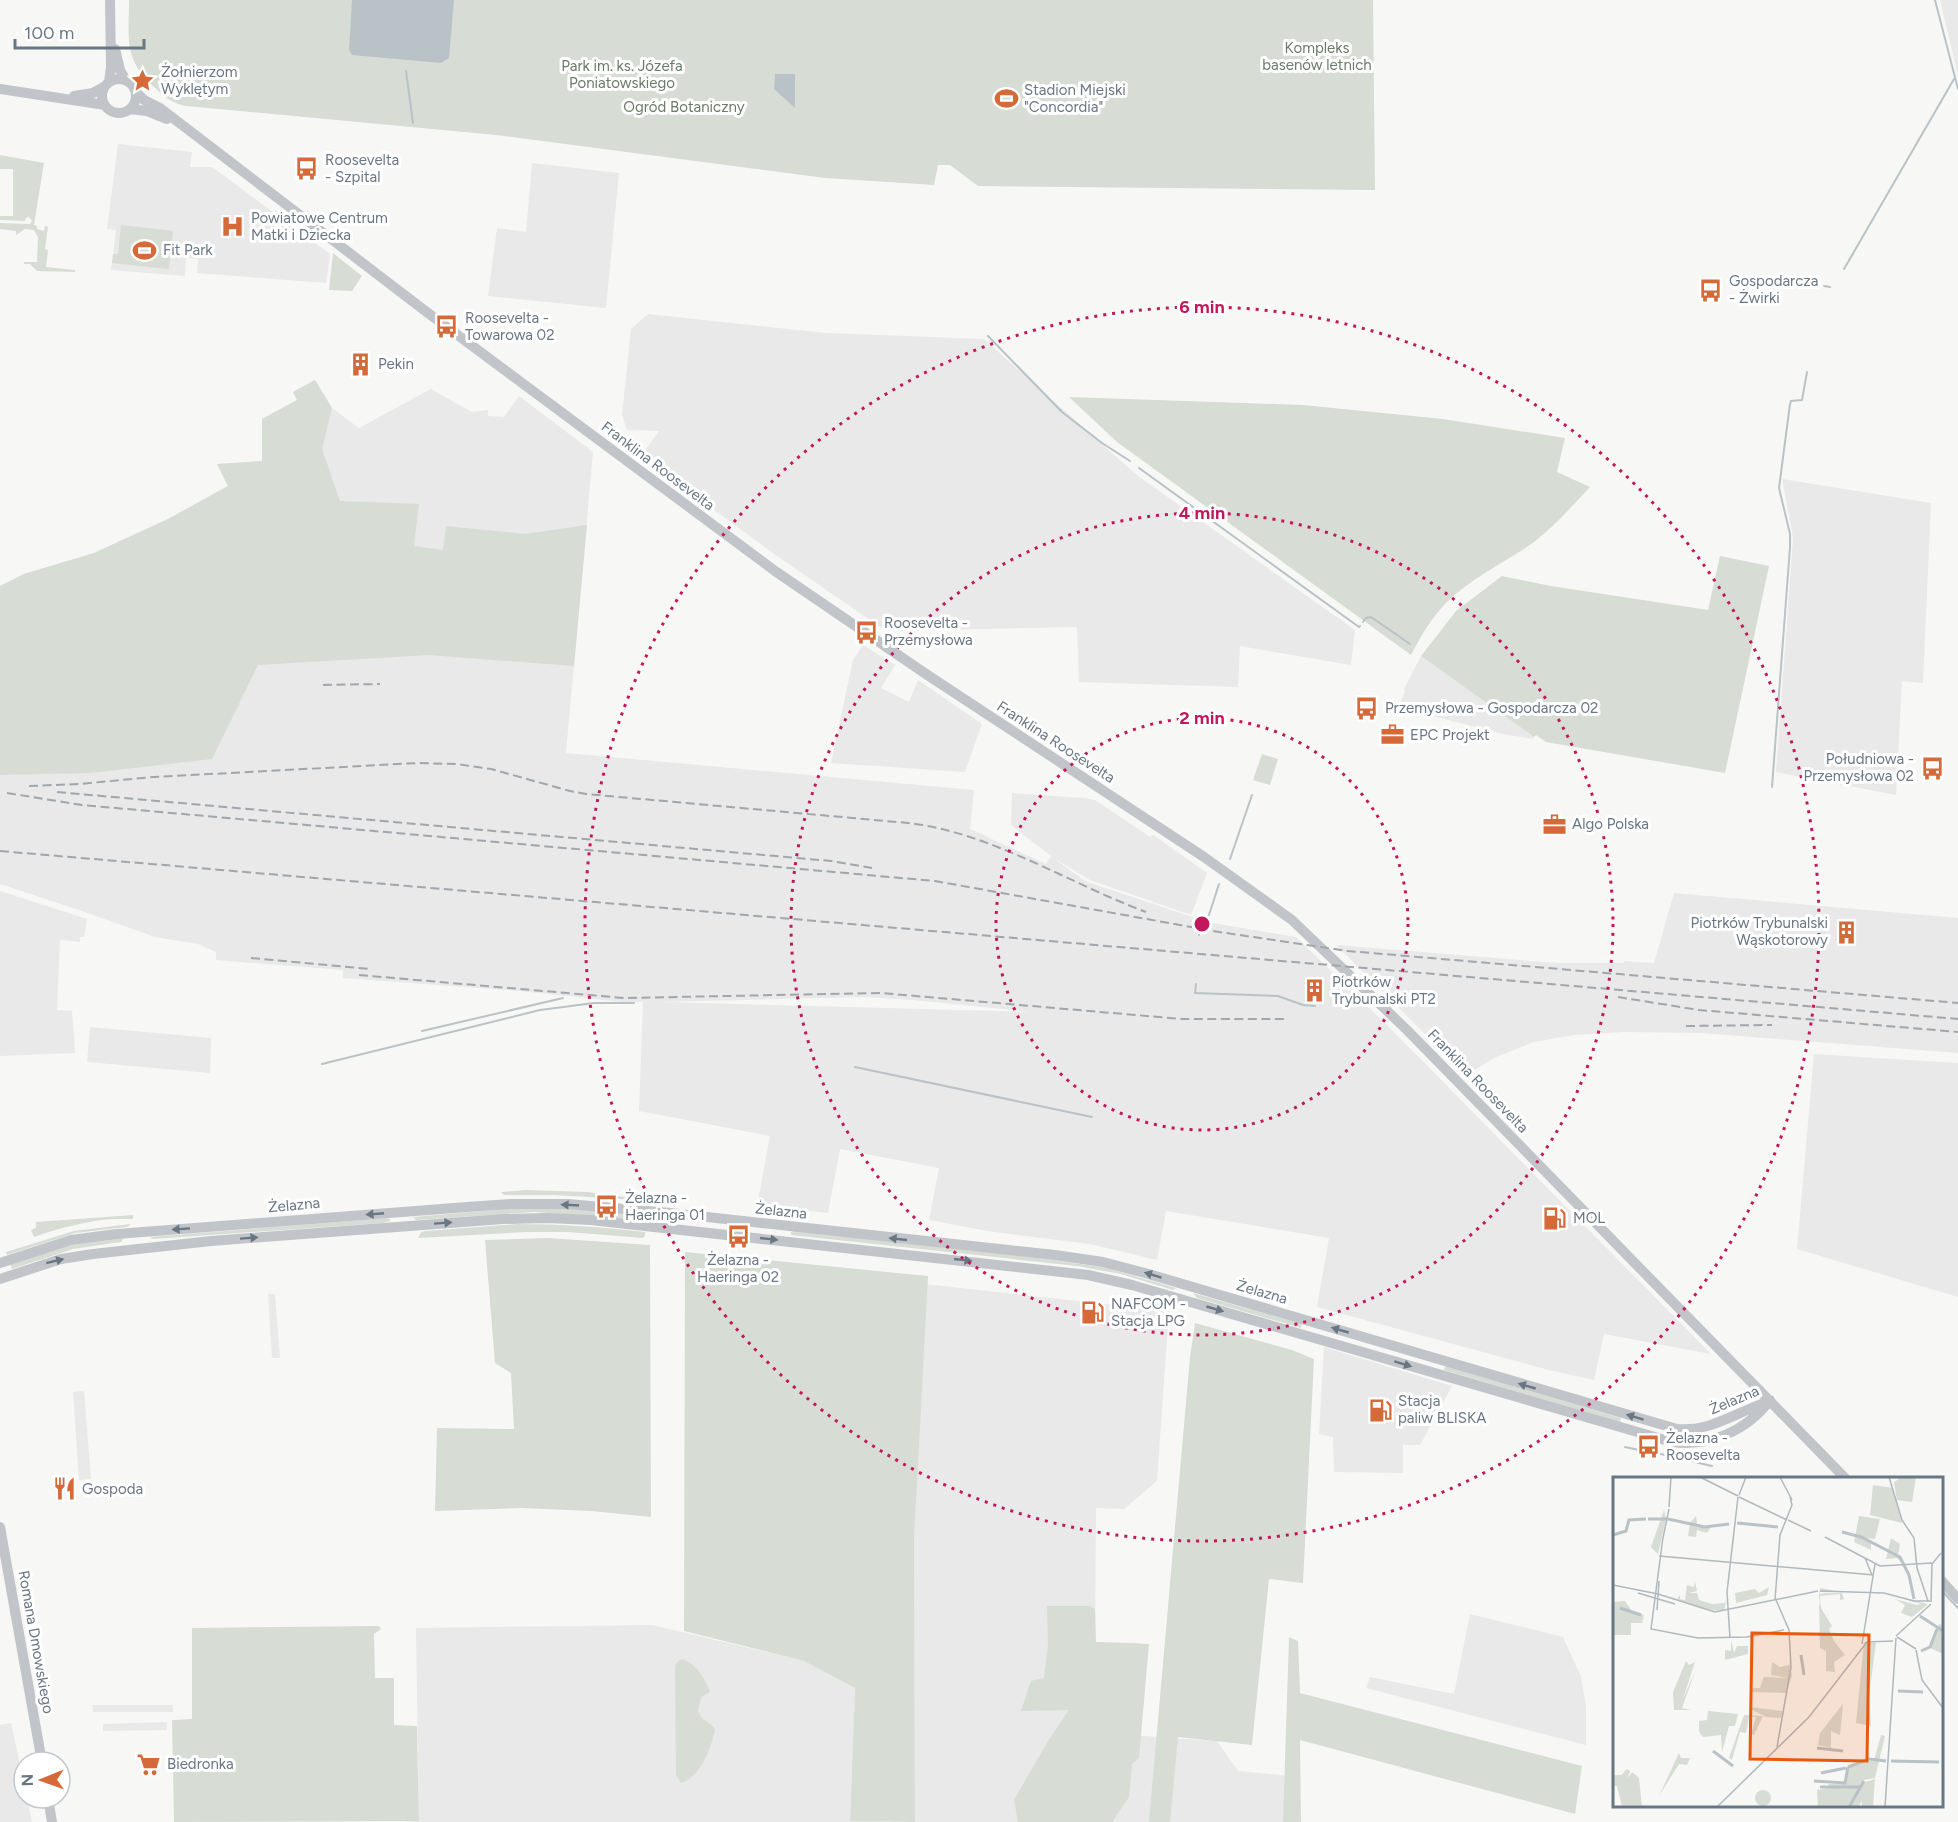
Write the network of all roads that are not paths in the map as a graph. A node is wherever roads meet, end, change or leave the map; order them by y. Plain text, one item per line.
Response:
1 (110, 0) edge
2 (110, 38) junction
3 (125, 79) junction
4 (106, 84) junction
5 (0, 89) edge
6 (136, 92) junction
7 (58, 97) junction
8 (105, 105) junction
9 (130, 109) junction
10 (174, 120) junction
11 (0, 1263) edge
12 (0, 1279) edge
13 (1770, 1401) junction
14 (1843, 1477) edge
15 (0, 1527) edge
16 (1943, 1583) edge
17 (1958, 1599) edge
18 (40, 1750) edge

1 - 2 street
2 - 3 street
2 - 4 street
3 - 4 street
3 - 6 street
4 - 7 street
4 - 8 street
5 - 7 street
6 - 9 street
6 - 10 street, Franklina Roosevelta
7 - 8 street
8 - 9 street
9 - 10 street, Franklina Roosevelta
10 - 13 street, Franklina Roosevelta
13 -> 11 street, Żelazna
12 -> 13 street, Żelazna
13 - 14 street, Franklina Roosevelta
15 - 18 street, Romana Dmowskiego
16 - 17 street

